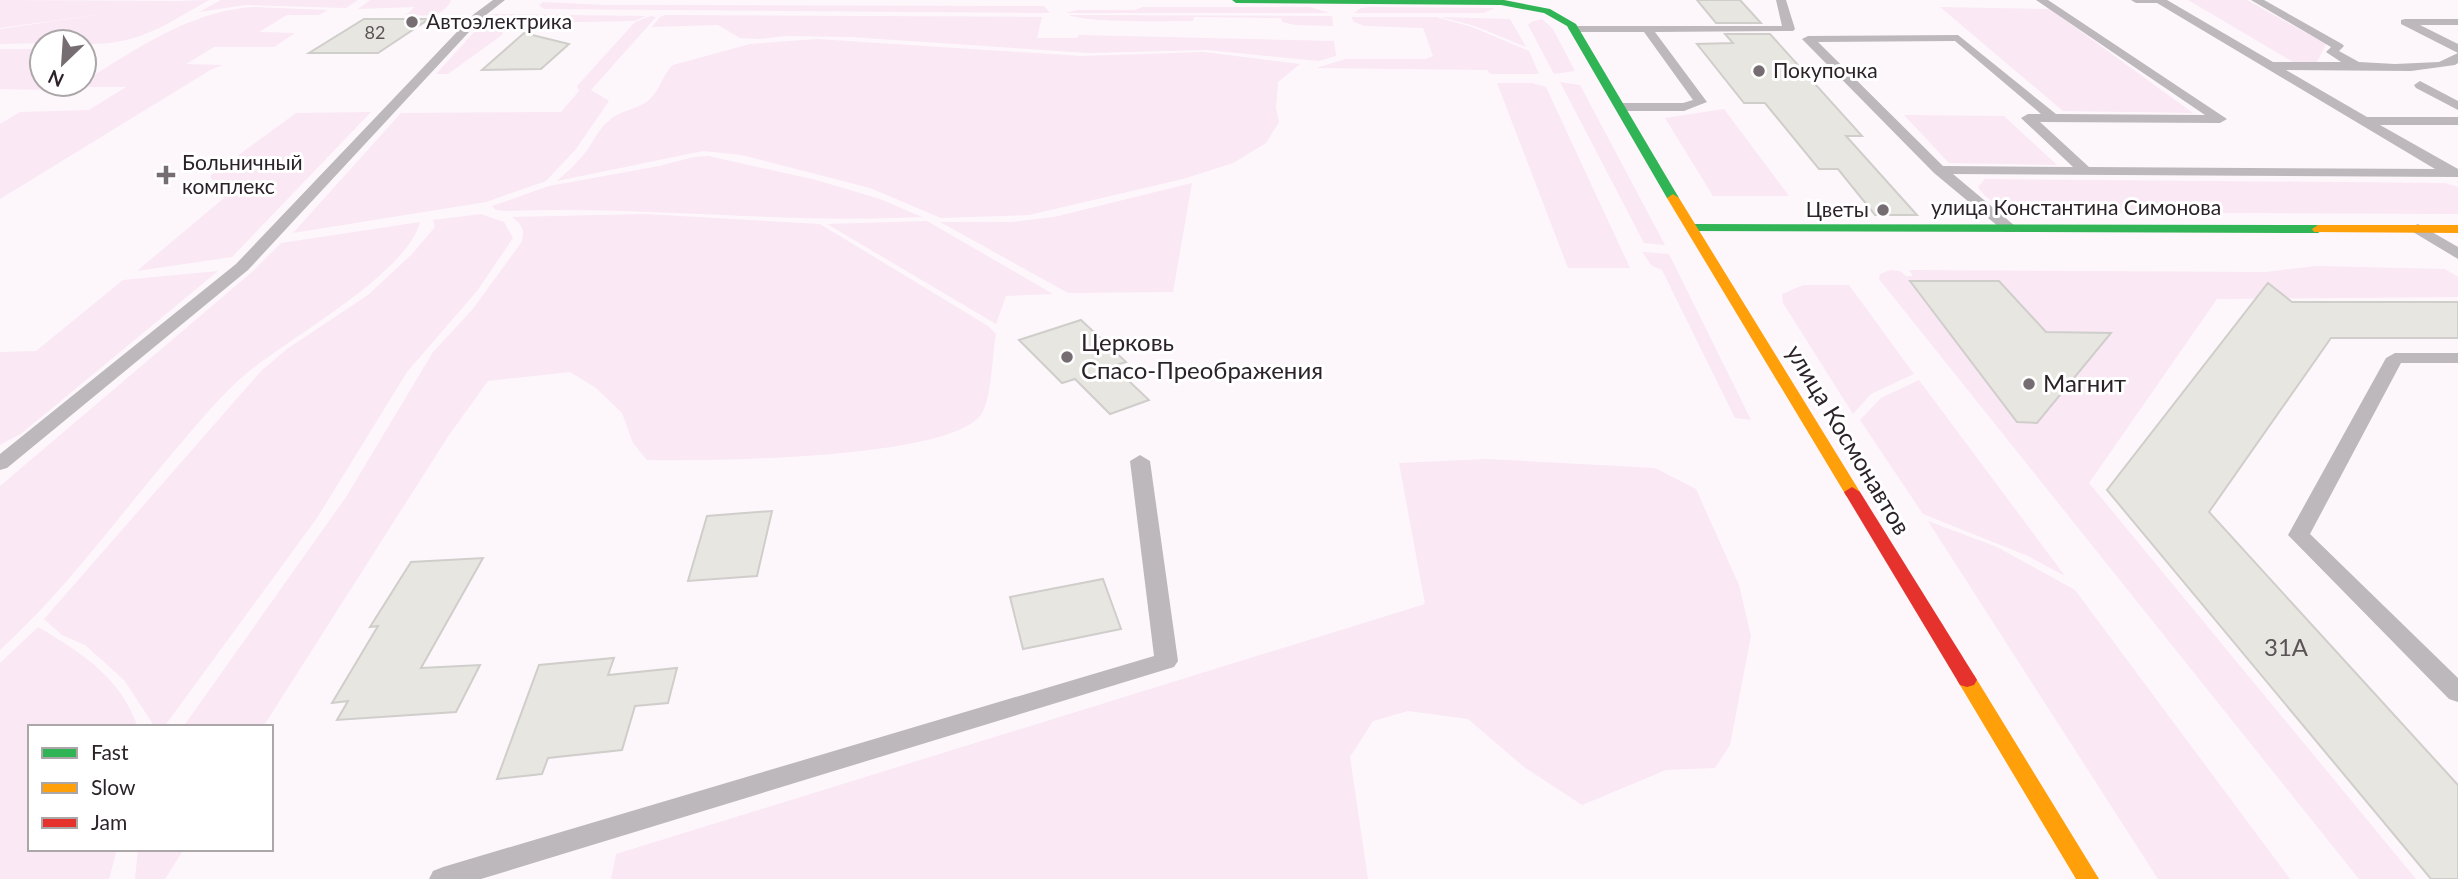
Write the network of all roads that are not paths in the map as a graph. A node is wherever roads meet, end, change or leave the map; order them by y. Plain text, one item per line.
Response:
1 (500, 0) edge
2 (1236, 0) edge
3 (1780, 0) edge
4 (2041, 0) edge
5 (2136, 0) edge
6 (2159, 0) edge
7 (2256, 0) edge
8 (2458, 22) edge
9 (1573, 26) junction
10 (1647, 29) junction
11 (1789, 29) junction
12 (1808, 39) junction
13 (2458, 49) edge
14 (2458, 57) edge
15 (2271, 66) junction
16 (2356, 66) junction
17 (2420, 85) dead end
18 (2458, 106) edge
19 (1620, 107) junction
20 (2053, 118) junction
21 (2364, 121) junction
22 (2458, 121) edge
23 (1939, 170) junction
24 (2086, 171) junction
25 (2456, 174) edge
26 (1693, 228) junction
27 (2010, 229) junction
28 (2418, 229) junction
29 (2458, 229) edge
30 (2458, 254) edge
31 (2458, 358) edge
32 (1140, 461) dead end
33 (0, 464) edge
34 (2458, 693) edge
35 (443, 879) edge
36 (2088, 879) edge

1 - 33 lane
2 - 9 main road
3 - 11 lane
4 - 20 lane
5 - 6 lane
6 - 15 lane
7 - 16 lane
8 - 13 lane
9 - 10 lane
9 - 19 main road, улица Космонавтов
10 - 11 lane
10 - 19 lane
11 - 12 lane
12 - 20 lane
12 - 23 lane
14 - 16 lane
15 - 16 lane
15 - 21 lane
17 - 18 lane
19 - 26 main road, улица Космонавтов
20 - 24 lane
21 - 22 lane
21 - 25 lane
23 - 24 lane
23 - 27 lane
24 - 25 lane
26 - 27 main road, улица Константина Симонова
26 - 36 main road, улица Космонавтов
27 - 28 main road, улица Константина Симонова
28 - 29 main road, улица Константина Симонова
28 - 30 lane
31 - 34 lane
32 - 35 lane

